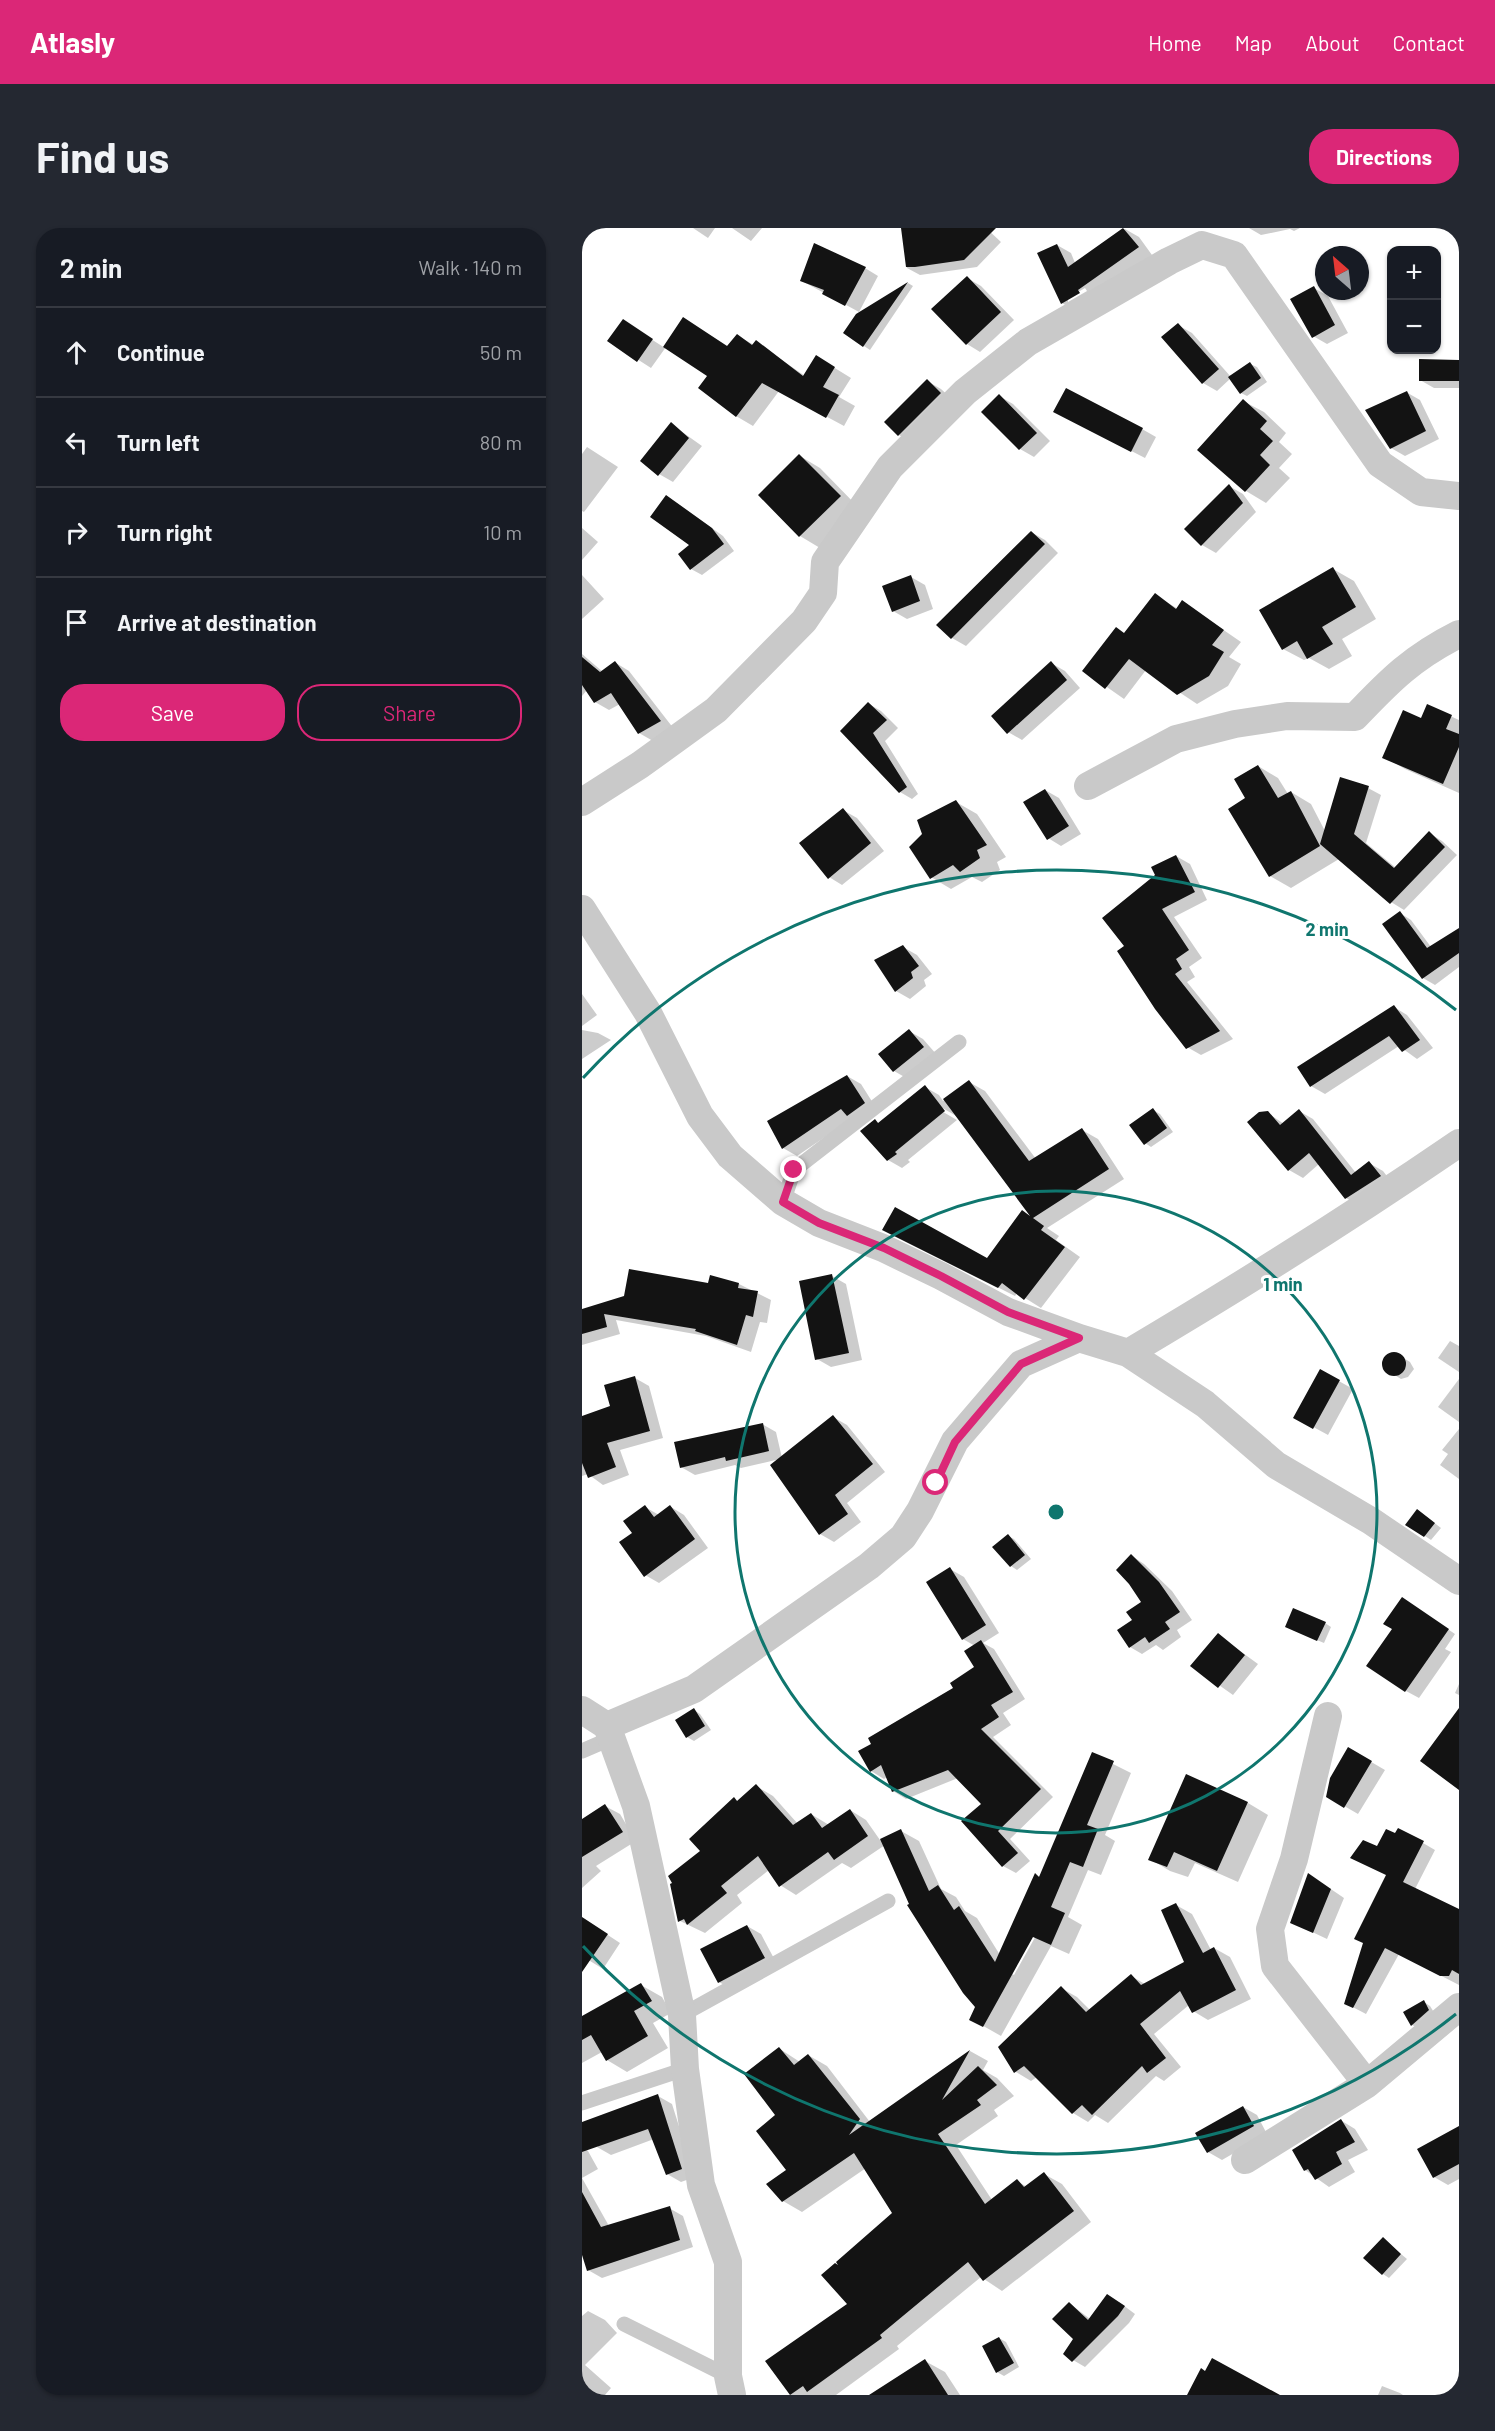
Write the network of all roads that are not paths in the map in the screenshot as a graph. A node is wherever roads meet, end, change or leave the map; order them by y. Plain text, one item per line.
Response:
1 (1459, 496) edge
2 (1459, 634) edge
3 (1088, 786) dead end
4 (582, 802) edge
5 (582, 909) edge
6 (959, 1042) dead end
7 (1459, 1143) edge
8 (783, 1202) junction
9 (1079, 1338) junction
10 (1128, 1353) junction
11 (1459, 1581) edge
12 (582, 1710) edge
13 (1328, 1716) dead end
14 (609, 1732) junction
15 (582, 1751) edge
16 (888, 1901) dead end
17 (1459, 2007) edge
18 (682, 2015) junction
19 (685, 2069) junction
20 (1367, 2084) junction
21 (582, 2103) edge
22 (1245, 2160) dead end
23 (624, 2324) dead end
24 (730, 2386) edge

1 - 4 street
2 - 3 street
5 - 8 street
6 - 8 lane
7 - 10 street
8 - 9 street
9 - 10 street
9 - 14 street
10 - 11 street
12 - 14 street
13 - 20 street
14 - 15 lane
14 - 18 street
16 - 18 lane
17 - 20 street
18 - 19 street
19 - 21 lane
19 - 24 street
20 - 22 street
23 - 24 lane

